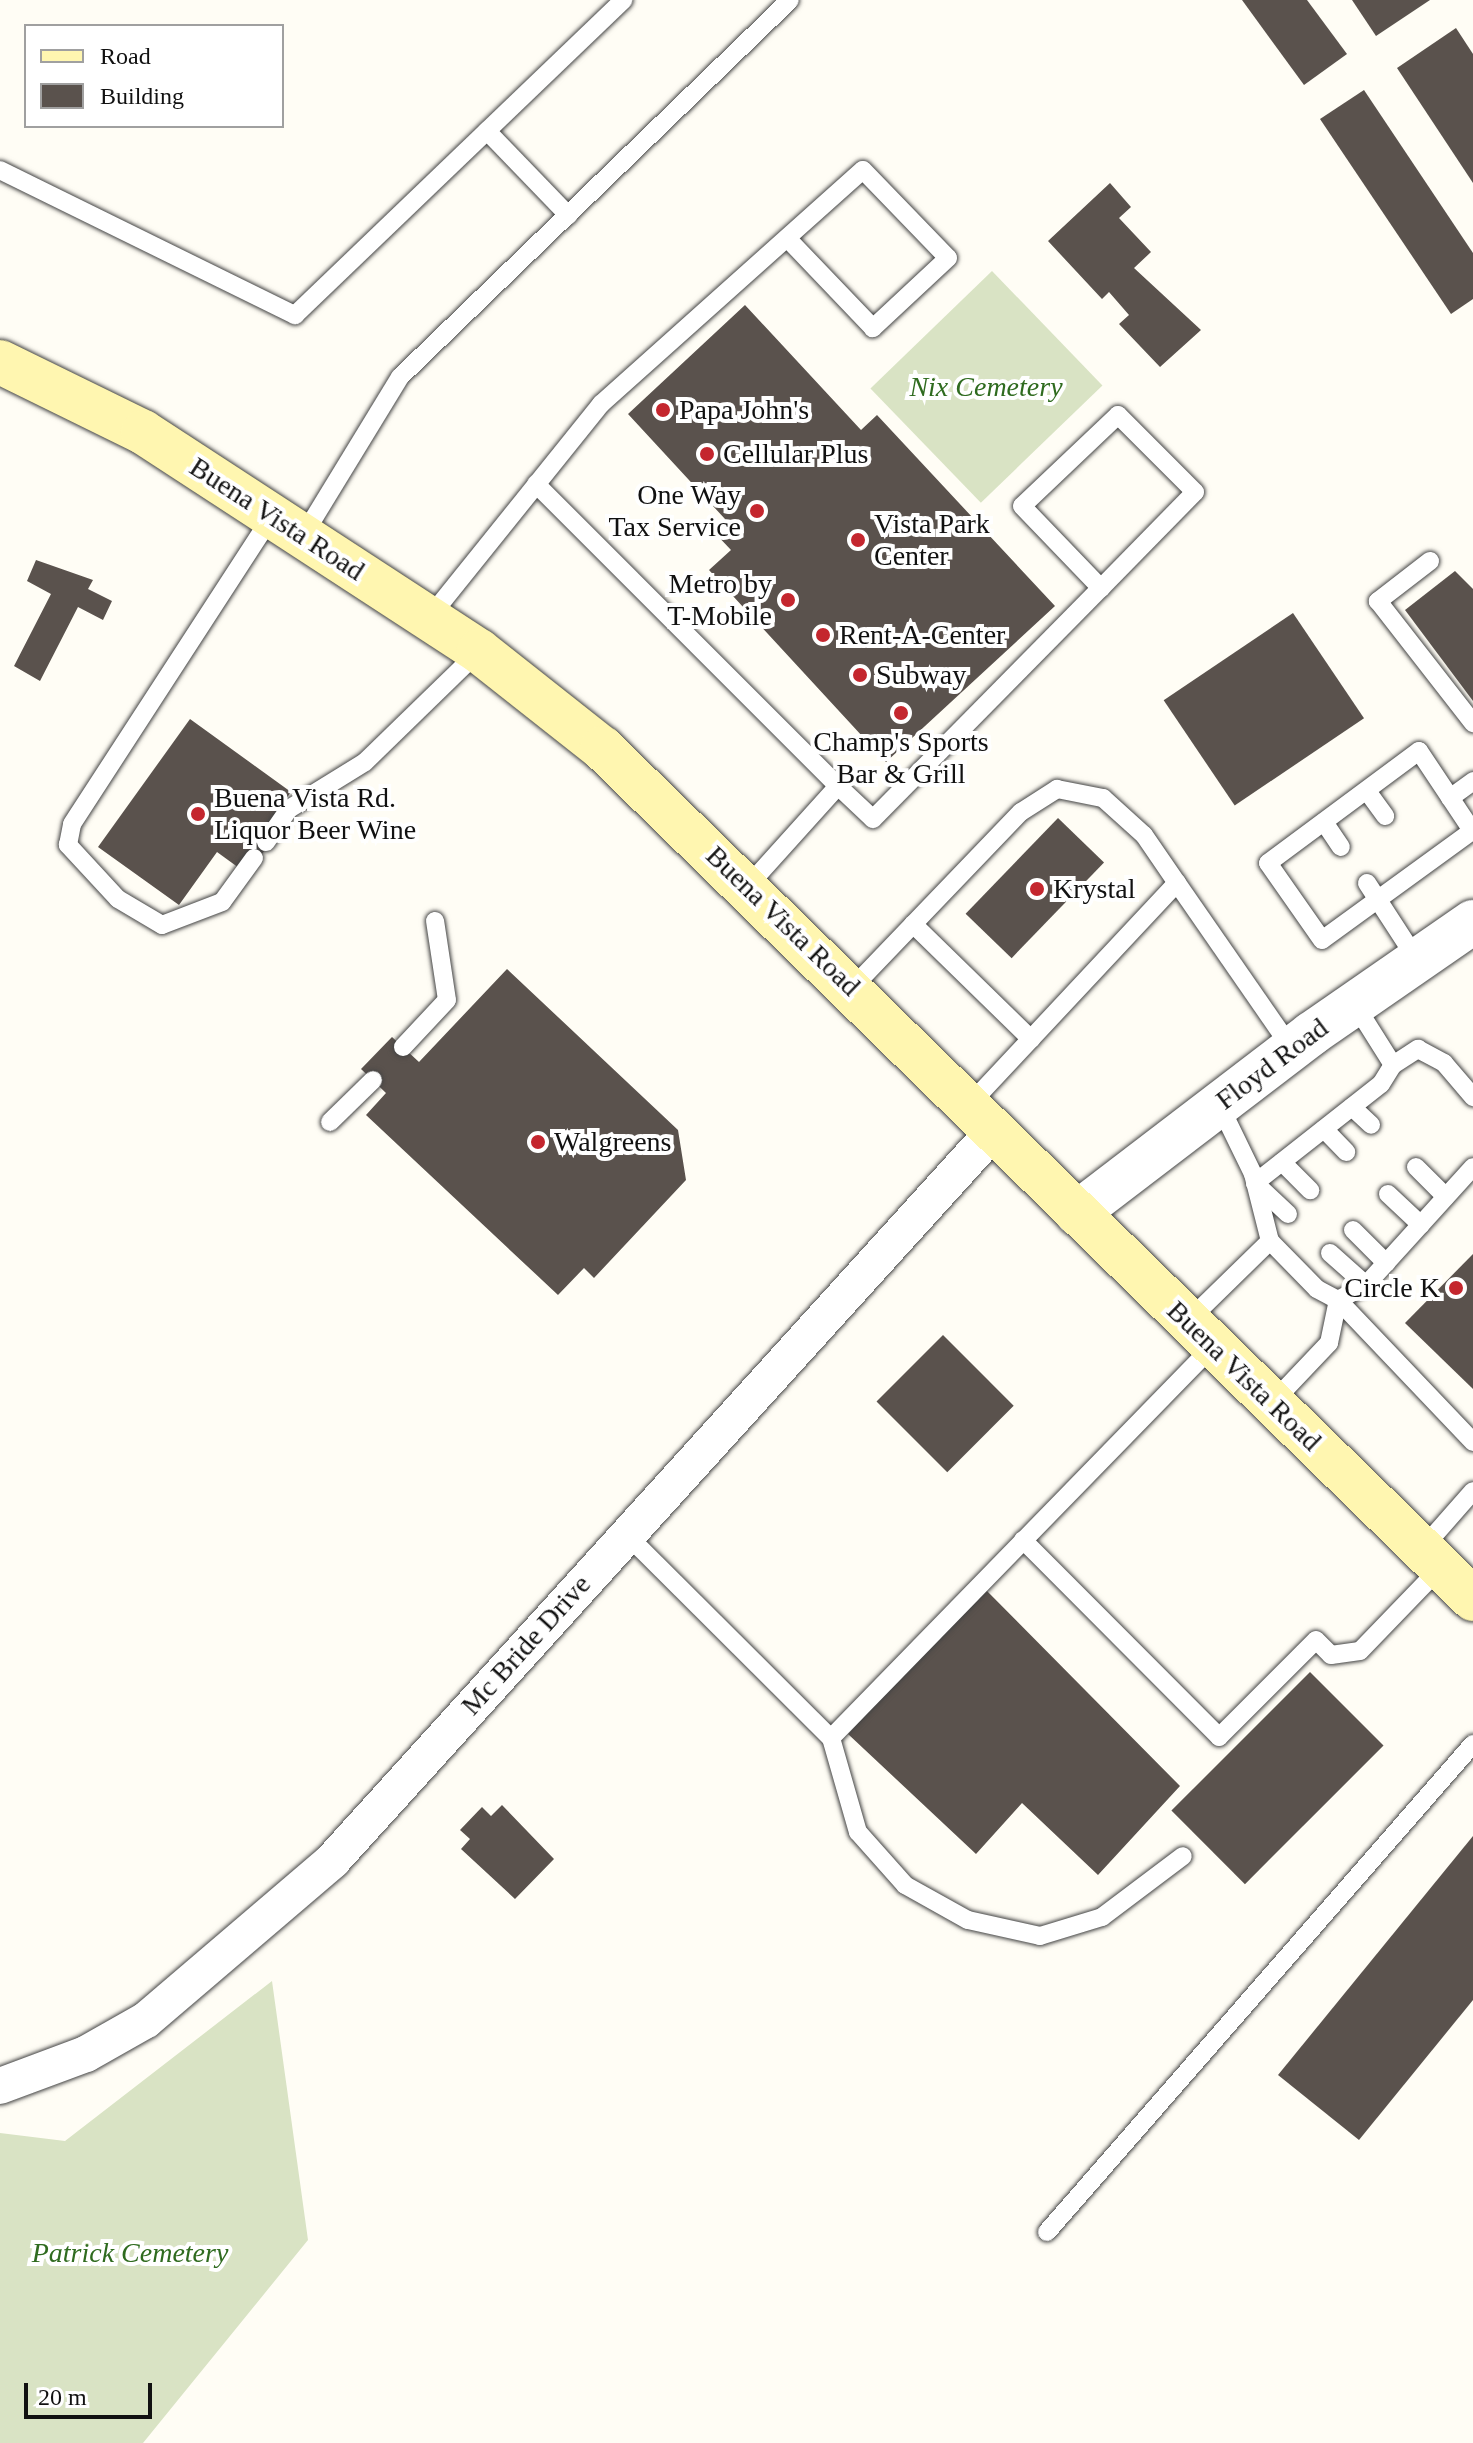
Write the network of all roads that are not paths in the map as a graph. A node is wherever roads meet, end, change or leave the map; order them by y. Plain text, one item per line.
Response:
1 (623, 0) edge
2 (790, 0) edge
3 (487, 131) junction
4 (0, 170) edge
5 (568, 215) junction
6 (787, 238) junction
7 (0, 362) edge
8 (536, 484) junction
9 (288, 526) junction
10 (1430, 561) dead end
11 (1101, 588) junction
12 (429, 618) junction
13 (479, 651) junction
14 (1473, 723) edge
15 (1473, 781) edge
16 (838, 786) junction
17 (1367, 791) junction
18 (1450, 798) junction
19 (1385, 816) dead end
20 (1324, 822) junction
21 (1473, 831) edge
22 (266, 842) dead end
23 (1341, 847) dead end
24 (1411, 852) dead end
25 (254, 858) dead end
26 (1422, 868) junction
27 (1177, 883) junction
28 (1367, 883) dead end
29 (747, 887) junction
30 (1378, 900) junction
31 (435, 921) dead end
32 (1473, 922) edge
33 (913, 924) junction
34 (1417, 960) junction
35 (852, 988) junction
36 (1354, 1003) junction
37 (1031, 1039) junction
38 (403, 1047) dead end
39 (1292, 1049) junction
40 (1393, 1065) junction
41 (373, 1080) dead end
42 (1473, 1097) edge
43 (1219, 1104) junction
44 (1352, 1107) junction
45 (982, 1118) junction
46 (330, 1122) dead end
47 (1371, 1125) dead end
48 (1324, 1129) junction
49 (1346, 1152) dead end
50 (1282, 1162) junction
51 (1416, 1167) dead end
52 (1473, 1167) edge
53 (1255, 1183) junction
54 (1310, 1190) dead end
55 (1388, 1194) dead end
56 (1446, 1197) junction
57 (1077, 1213) junction
58 (1288, 1214) dead end
59 (1421, 1225) junction
60 (1353, 1230) dead end
61 (1270, 1241) junction
62 (1330, 1253) dead end
63 (1386, 1263) junction
64 (1366, 1285) junction
65 (1338, 1300) junction
66 (1200, 1334) junction
67 (1272, 1403) junction
68 (1473, 1442) edge
69 (1473, 1491) edge
70 (626, 1534) junction
71 (1023, 1540) junction
72 (1431, 1558) junction
73 (1473, 1599) edge
74 (831, 1738) junction
75 (1473, 1744) edge
76 (1183, 1856) dead end
77 (0, 2086) edge
78 (1047, 2232) dead end

1 - 3 lane
2 - 5 lane
3 - 4 lane
3 - 5 lane
5 - 9 lane
6 - 6 lane
6 - 8 lane
7 - 9 main road, Buena Vista Road
8 - 12 lane
8 - 16 lane
9 - 12 main road, Buena Vista Road
9 - 25 lane
10 - 14 lane
11 - 11 lane
11 - 16 lane
12 - 13 main road, Buena Vista Road
13 - 22 lane
13 - 29 main road, Buena Vista Road
15 - 18 lane
16 - 29 lane
17 - 18 lane
17 - 19 lane
17 - 20 lane
18 - 21 lane
20 - 23 lane
20 - 30 lane
21 - 26 lane
24 - 26 lane
26 - 30 lane
27 - 33 lane
27 - 37 lane
27 - 39 lane
28 - 30 lane
29 - 35 main road, Buena Vista Road
30 - 34 lane
31 - 38 lane
32 - 34 street, Floyd Road
33 - 35 lane
33 - 37 lane
34 - 36 street, Floyd Road
35 - 45 main road, Buena Vista Road
36 - 39 street, Floyd Road
36 - 40 lane
37 - 45 lane
39 - 43 street, Floyd Road
40 - 42 lane
40 - 44 lane
41 - 46 lane
43 - 53 lane
43 - 57 street, Floyd Road
44 - 47 lane
44 - 48 lane
45 - 57 main road, Buena Vista Road
45 - 70 street, Mc Bride Drive
48 - 49 lane
48 - 50 lane
50 - 53 lane
50 - 54 lane
51 - 56 lane
52 - 56 lane
53 - 58 lane
53 - 61 lane
55 - 59 lane
56 - 59 lane
57 - 66 main road, Buena Vista Road
59 - 63 lane
60 - 63 lane
61 - 65 lane
61 - 66 lane
62 - 64 lane
63 - 64 lane
64 - 65 lane
65 - 67 lane
65 - 68 lane
66 - 67 main road, Buena Vista Road
66 - 71 lane
67 - 72 main road, Buena Vista Road
69 - 72 lane
70 - 74 lane
70 - 77 street, Mc Bride Drive
71 - 72 lane
71 - 74 lane
72 - 73 main road, Buena Vista Road
74 - 76 lane
75 - 78 lane

